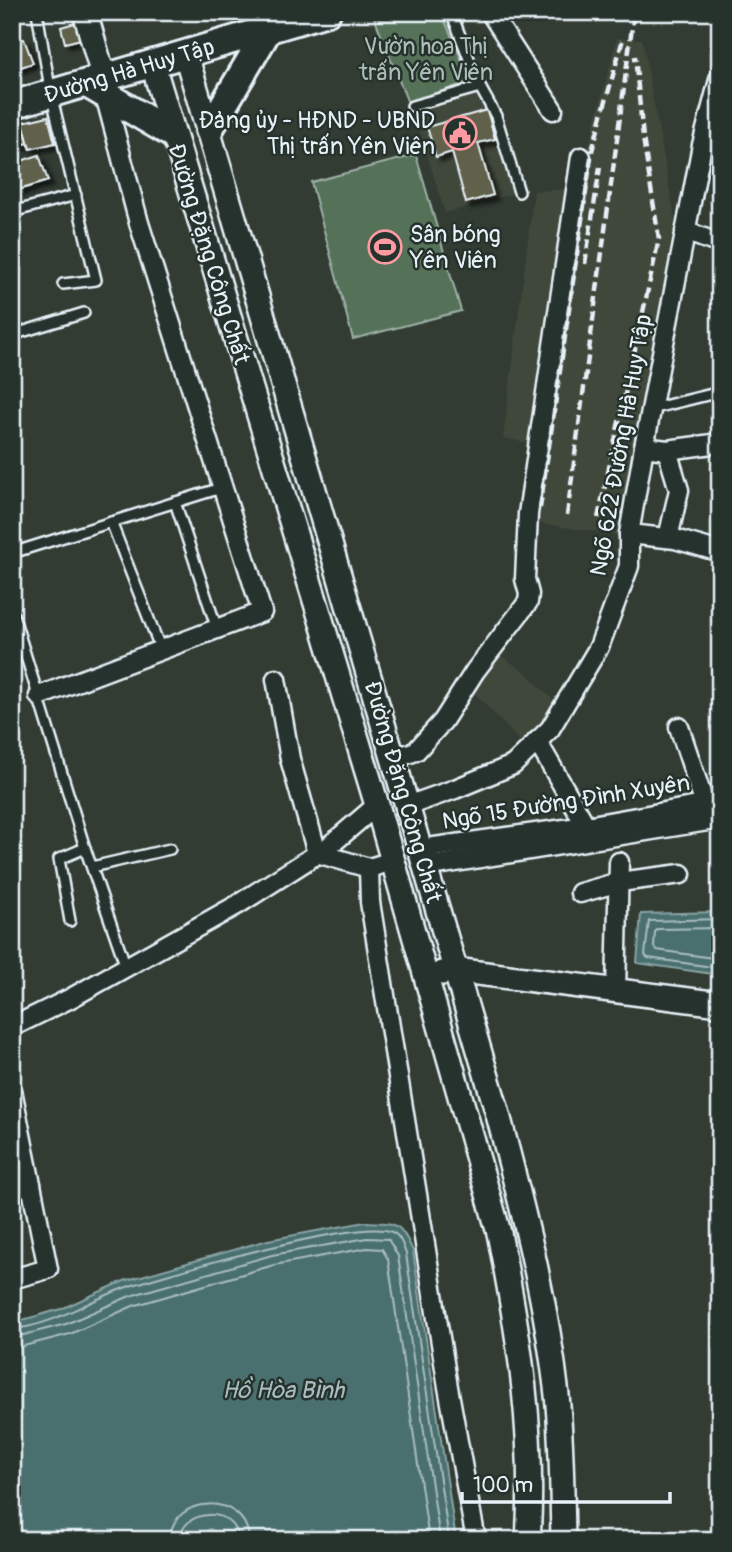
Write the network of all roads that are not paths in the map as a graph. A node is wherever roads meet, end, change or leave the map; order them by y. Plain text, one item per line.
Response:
1 (37, 12) edge
2 (85, 12) edge
3 (98, 12) edge
4 (327, 12) edge
5 (451, 12) edge
6 (490, 12) edge
7 (299, 16) edge
8 (268, 30) junction
9 (186, 55) junction
10 (153, 65) junction
11 (720, 76) edge
12 (103, 84) junction
13 (480, 87) junction
14 (51, 94) junction
15 (12, 105) edge
16 (412, 106) dead end
17 (553, 110) dead end
18 (209, 130) junction
19 (172, 134) junction
20 (581, 157) dead end
21 (519, 192) dead end
22 (76, 195) junction
23 (12, 212) edge
24 (685, 231) junction
25 (720, 244) edge
26 (63, 284) dead end
27 (84, 313) dead end
28 (12, 335) edge
29 (720, 392) edge
30 (651, 409) junction
31 (720, 443) edge
32 (644, 447) junction
33 (667, 450) junction
34 (221, 488) junction
35 (175, 502) junction
36 (111, 522) junction
37 (629, 534) junction
38 (668, 538) junction
39 (720, 552) edge
40 (12, 553) edge
41 (12, 611) edge
42 (216, 629) junction
43 (161, 650) junction
44 (276, 679) dead end
45 (39, 696) junction
46 (679, 727) dead end
47 (537, 741) junction
48 (391, 751) junction
49 (360, 752) junction
50 (712, 804) edge
51 (377, 805) junction
52 (407, 806) junction
53 (720, 819) edge
54 (586, 826) junction
55 (85, 848) junction
56 (170, 849) dead end
57 (317, 853) junction
58 (422, 858) junction
59 (392, 861) junction
60 (619, 863) dead end
61 (92, 867) junction
62 (369, 868) junction
63 (681, 874) dead end
64 (619, 883) junction
65 (580, 893) dead end
66 (70, 921) dead end
67 (126, 967) junction
68 (455, 970) junction
69 (425, 977) junction
70 (616, 992) junction
71 (720, 1004) edge
72 (12, 1027) edge
73 (12, 1090) edge
74 (31, 1184) junction
75 (12, 1189) edge
76 (12, 1279) edge
77 (476, 1540) edge
78 (528, 1540) edge
79 (562, 1540) edge

1 - 14 lane
2 - 12 main road
3 - 12 main road
4 - 7 main road, Đường Hà Huy Tập
5 - 13 lane
6 - 17 street
7 - 8 main road, Đường Hà Huy Tập
8 - 9 main road, Đường Hà Huy Tập
8 - 18 main road
9 - 10 main road, Đường Hà Huy Tập
9 - 18 main road, Đường Đặng Công Chất
10 - 12 main road, Đường Hà Huy Tập
10 - 19 main road, Đường Đặng Công Chất
11 - 24 street, Ngõ 622 Đường Hà Huy Tập
12 - 14 main road, Đường Hà Huy Tập
12 - 19 main road
12 - 34 street
13 - 16 lane
13 - 21 lane
14 - 15 main road, Đường Hà Huy Tập
14 - 22 lane
18 - 48 main road, Đường Đặng Công Chất
19 - 49 main road, Đường Đặng Công Chất
20 - 48 street
22 - 23 lane
22 - 26 lane
24 - 25 street
24 - 30 street, Ngõ 622 Đường Hà Huy Tập
27 - 28 lane
29 - 30 lane
30 - 32 street, Ngõ 622 Đường Hà Huy Tập
31 - 33 street
32 - 33 street
32 - 37 street, Ngõ 622 Đường Hà Huy Tập
33 - 38 street
34 - 35 lane
34 - 42 street
35 - 36 lane
35 - 42 lane
36 - 40 lane
36 - 43 lane
37 - 38 street
37 - 47 street, Ngõ 622 Đường Hà Huy Tập
38 - 39 street
41 - 45 lane
42 - 43 street
43 - 45 street
44 - 57 street
45 - 55 lane
46 - 50 street
47 - 52 street, Ngõ 622 Đường Hà Huy Tập
47 - 54 street
48 - 49 main road
48 - 52 main road, Đường Đặng Công Chất
49 - 51 main road, Đường Đặng Công Chất
50 - 54 street, Ngõ 15 Đường Đình Xuyên
51 - 57 street
51 - 59 main road, Đường Đặng Công Chất
52 - 58 main road, Đường Đặng Công Chất
53 - 58 street, Ngõ 15 Đường Đình Xuyên
54 - 58 street, Ngõ 15 Đường Đình Xuyên
55 - 61 lane
55 - 66 lane
56 - 61 lane
57 - 62 street
57 - 67 street
58 - 68 main road, Đường Đặng Công Chất
59 - 62 street
59 - 69 main road, Đường Đặng Công Chất
60 - 64 street
61 - 67 lane
62 - 77 street
63 - 64 street
64 - 65 street
64 - 70 street
67 - 72 street
68 - 69 main road
68 - 70 main road
68 - 79 main road, Đường Đặng Công Chất
69 - 78 main road, Đường Đặng Công Chất
70 - 71 main road
73 - 74 street
74 - 75 street
74 - 76 street

